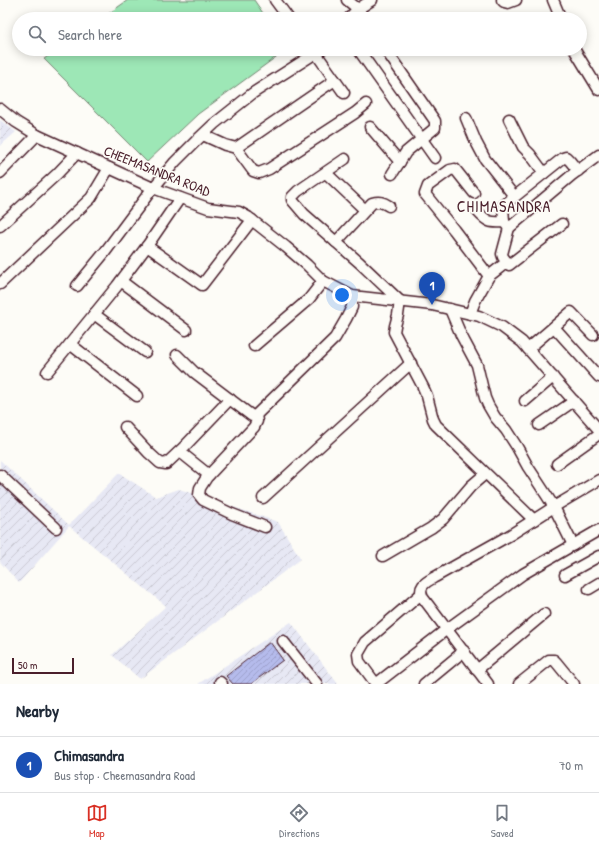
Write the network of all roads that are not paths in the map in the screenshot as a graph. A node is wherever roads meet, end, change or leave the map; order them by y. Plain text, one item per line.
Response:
1 (275, 0) edge
2 (347, 0) edge
3 (372, 0) edge
4 (502, 0) edge
5 (516, 0) edge
6 (553, 0) edge
7 (358, 10) joint
8 (284, 12) edge
9 (558, 12) edge
10 (308, 56) edge
11 (321, 56) edge
12 (363, 56) edge
13 (389, 56) edge
14 (578, 56) edge
15 (335, 80) junction
16 (599, 90) edge
17 (344, 93) dead end
18 (366, 104) dead end
19 (0, 109) edge
20 (466, 118) dead end
21 (509, 120) dead end
22 (370, 127) dead end
23 (37, 135) junction
24 (203, 135) junction
25 (421, 139) junction
26 (236, 148) junction
27 (76, 153) junction
28 (599, 155) edge
29 (435, 158) dead end
30 (345, 159) dead end
31 (400, 162) junction
32 (109, 168) junction
33 (578, 170) junction
34 (326, 172) junction
35 (0, 173) edge
36 (544, 173) junction
37 (392, 174) dead end
38 (154, 188) junction
39 (474, 193) dead end
40 (514, 196) junction
41 (180, 198) junction
42 (389, 206) dead end
43 (365, 210) junction
44 (478, 212) dead end
45 (252, 220) junction
46 (562, 224) dead end
47 (506, 225) junction
48 (0, 226) edge
49 (336, 242) junction
50 (147, 246) junction
51 (507, 262) junction
52 (489, 276) junction
53 (121, 281) junction
54 (323, 281) junction
55 (0, 284) edge
56 (77, 286) dead end
57 (352, 296) junction
58 (400, 301) junction
59 (450, 309) junction
60 (94, 314) junction
61 (470, 314) junction
62 (554, 327) junction
63 (186, 330) dead end
64 (593, 335) dead end
65 (70, 344) junction
66 (254, 346) dead end
67 (528, 349) junction
68 (145, 352) dead end
69 (177, 355) dead end
70 (411, 363) junction
71 (47, 372) dead end
72 (553, 377) junction
73 (599, 377) edge
74 (137, 396) dead end
75 (230, 399) junction
76 (525, 401) dead end
77 (574, 401) junction
78 (256, 415) junction
79 (539, 425) dead end
80 (125, 427) dead end
81 (599, 430) edge
82 (599, 434) edge
83 (177, 454) junction
84 (557, 464) dead end
85 (209, 474) junction
86 (485, 474) junction
87 (0, 475) edge
88 (599, 480) edge
89 (263, 498) dead end
90 (554, 507) junction
91 (534, 520) junction
92 (265, 527) dead end
93 (56, 528) dead end
94 (599, 530) edge
95 (572, 545) junction
96 (383, 556) dead end
97 (599, 556) edge
98 (565, 575) dead end
99 (599, 583) edge
100 (589, 589) dead end
101 (421, 594) junction
102 (544, 614) dead end
103 (447, 629) junction
104 (283, 641) dead end
105 (464, 651) junction
106 (477, 670) junction
107 (316, 684) edge
108 (376, 684) edge
109 (424, 684) edge
110 (488, 684) edge
111 (519, 684) edge
112 (574, 684) edge

1 - 8 street
2 - 7 street
3 - 7 street
4 - 5 street
6 - 9 street
10 - 24 street
11 - 15 street
12 - 25 street
13 - 25 street
14 - 16 street
15 - 17 street
15 - 26 street
18 - 26 street
19 - 23 street, CHEEMASANDRA ROAD
20 - 40 street
21 - 36 street
22 - 31 street
23 - 27 street, CHEEMASANDRA ROAD
23 - 35 street
24 - 26 street
24 - 38 street
25 - 29 street
25 - 31 street
27 - 32 street, CHEEMASANDRA ROAD
27 - 48 street
28 - 33 street
30 - 34 street
31 - 37 street
32 - 38 street, CHEEMASANDRA ROAD
32 - 55 street
33 - 36 street
33 - 47 street
34 - 43 street
34 - 49 street
36 - 40 street
38 - 41 street, CHEEMASANDRA ROAD
38 - 56 street
39 - 52 street
40 - 47 street
41 - 45 street, CHEEMASANDRA ROAD
41 - 50 street
42 - 43 street
43 - 49 street
44 - 47 street
45 - 50 street
45 - 54 street, CHEEMASANDRA ROAD
46 - 51 street
47 - 51 street
49 - 58 street
50 - 53 street
51 - 52 street
52 - 61 street
53 - 60 street
53 - 63 street
54 - 57 street, CHEEMASANDRA ROAD
54 - 66 street
57 - 58 street, CHEEMASANDRA ROAD
57 - 78 street
58 - 59 street, CHEEMASANDRA ROAD
58 - 70 street
59 - 61 street, CHEEMASANDRA ROAD
59 - 90 street
60 - 65 street
60 - 68 street
61 - 67 street, CHEEMASANDRA ROAD
62 - 64 street
62 - 67 street
62 - 73 street
65 - 71 street
65 - 74 street
67 - 72 street, CHEEMASANDRA ROAD
69 - 75 street
70 - 86 street
70 - 89 street
72 - 76 street
72 - 77 street, CHEEMASANDRA ROAD
75 - 78 street
75 - 83 street
77 - 79 street
77 - 81 street, CHEEMASANDRA ROAD
78 - 85 street
80 - 83 street
82 - 84 street
83 - 85 street
85 - 92 street
86 - 91 street
86 - 96 street
87 - 93 street
88 - 90 street
90 - 91 street
90 - 95 street
91 - 101 street
94 - 95 street
95 - 103 street
97 - 98 street
99 - 100 street
101 - 103 street
101 - 108 street
102 - 106 street
103 - 105 street
103 - 108 street
104 - 107 street
105 - 106 street
105 - 109 street
106 - 110 street
111 - 112 street

